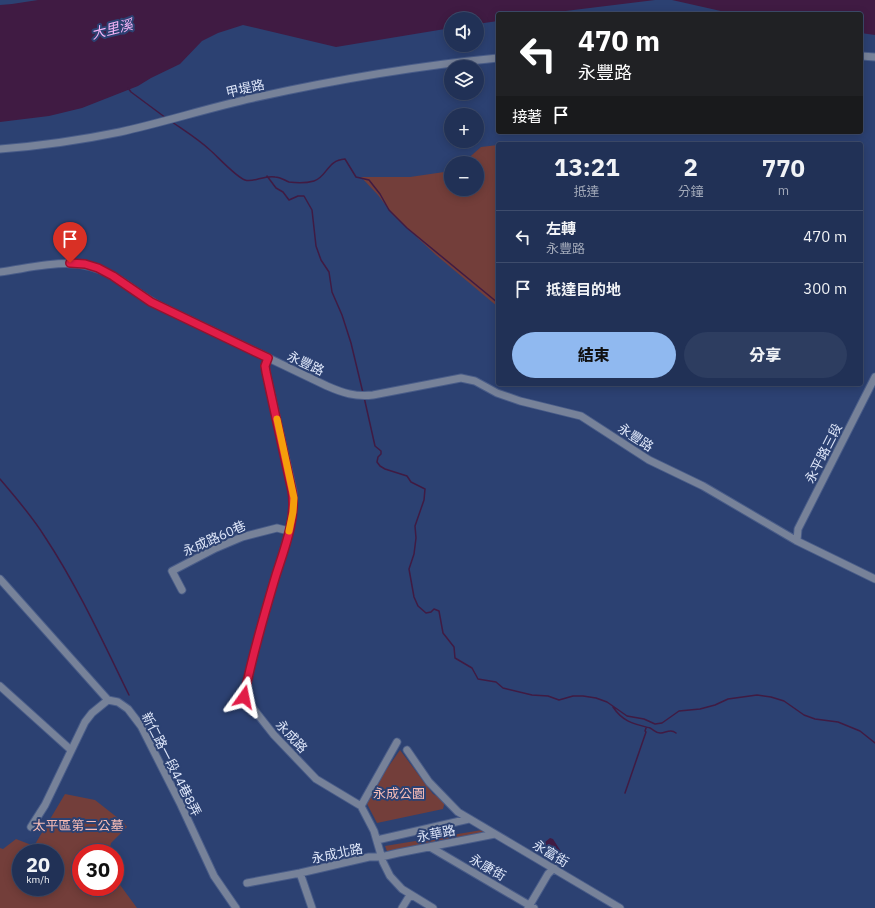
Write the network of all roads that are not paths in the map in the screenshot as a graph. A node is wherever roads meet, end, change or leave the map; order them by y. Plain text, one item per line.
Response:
1 (863, 56) edge
2 (496, 58) edge
3 (875, 58) edge
4 (0, 149) edge
5 (0, 272) edge
6 (268, 358) junction
7 (875, 377) edge
8 (289, 531) junction
9 (797, 541) junction
10 (0, 579) edge
11 (875, 579) edge
12 (182, 590) dead end
13 (0, 686) edge
14 (108, 700) junction
15 (397, 742) dead end
16 (71, 750) junction
17 (407, 750) dead end
18 (361, 806) junction
19 (469, 819) junction
20 (31, 827) dead end
21 (495, 834) junction
22 (377, 840) junction
23 (430, 847) junction
24 (381, 858) junction
25 (554, 868) junction
26 (300, 874) junction
27 (247, 883) dead end
28 (410, 895) junction
29 (530, 907) edge
30 (236, 908) edge
31 (312, 908) edge
32 (402, 908) edge
33 (433, 908) edge
34 (620, 908) edge

1 - 3 street
2 - 4 street, 甲堤路
5 - 6 street, 永豐路
6 - 8 street, 永成路
6 - 9 street, 永豐路
7 - 9 street, 永平路三段
8 - 12 street, 永成路60巷
8 - 18 street, 永成路
9 - 11 street, 永豐路
10 - 14 street, 新仁路一段44巷8弄
13 - 16 street
14 - 16 street
14 - 30 street, 新仁路一段44巷8弄
15 - 18 street
16 - 20 street
17 - 19 street, 永富街
18 - 22 street
19 - 21 street, 永富街
19 - 22 street
21 - 23 street, 永華路
21 - 25 street, 永富街
22 - 24 street
23 - 24 street, 永華路
23 - 29 street, 永康街
24 - 26 street, 永成北路
24 - 28 street, 永成北路
25 - 29 street
25 - 34 street, 永富街
26 - 27 street, 永成北路
26 - 31 street
28 - 32 street
28 - 33 street, 永成北路

